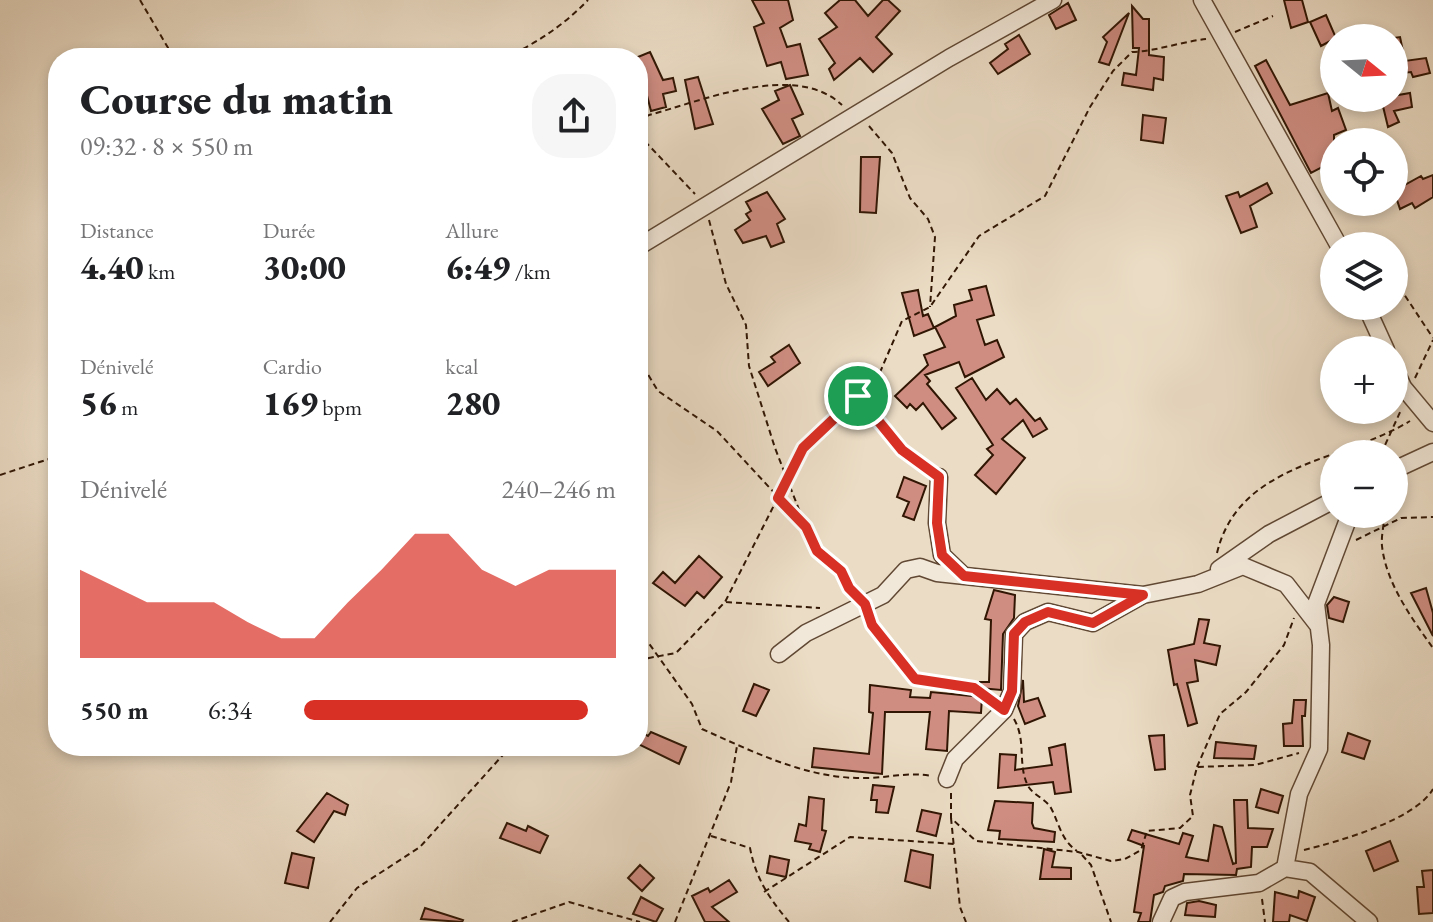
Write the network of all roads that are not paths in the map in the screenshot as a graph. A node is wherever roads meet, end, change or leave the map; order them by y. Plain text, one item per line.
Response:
1 (1053, 0) edge
2 (1202, 0) edge
3 (1331, 232) edge
4 (648, 241) edge
5 (1408, 393) edge
6 (1429, 418) edge
7 (1433, 452) edge
8 (1408, 464) edge
9 (939, 477) road end
10 (1320, 507) edge
11 (1345, 528) edge
12 (964, 576) junction
13 (1205, 579) junction
14 (1143, 595) junction
15 (1317, 624) junction
16 (779, 654) dead end
17 (947, 779) road end
18 (1286, 862) junction
19 (1161, 922) edge
20 (1369, 922) edge

1 - 4 street
2 - 3 street
5 - 6 street
7 - 8 street
9 - 12 street
10 - 13 street
11 - 15 street
12 - 14 street
12 - 16 street
13 - 14 street
13 - 15 street
14 - 17 street
15 - 18 street
18 - 19 street
18 - 20 street

